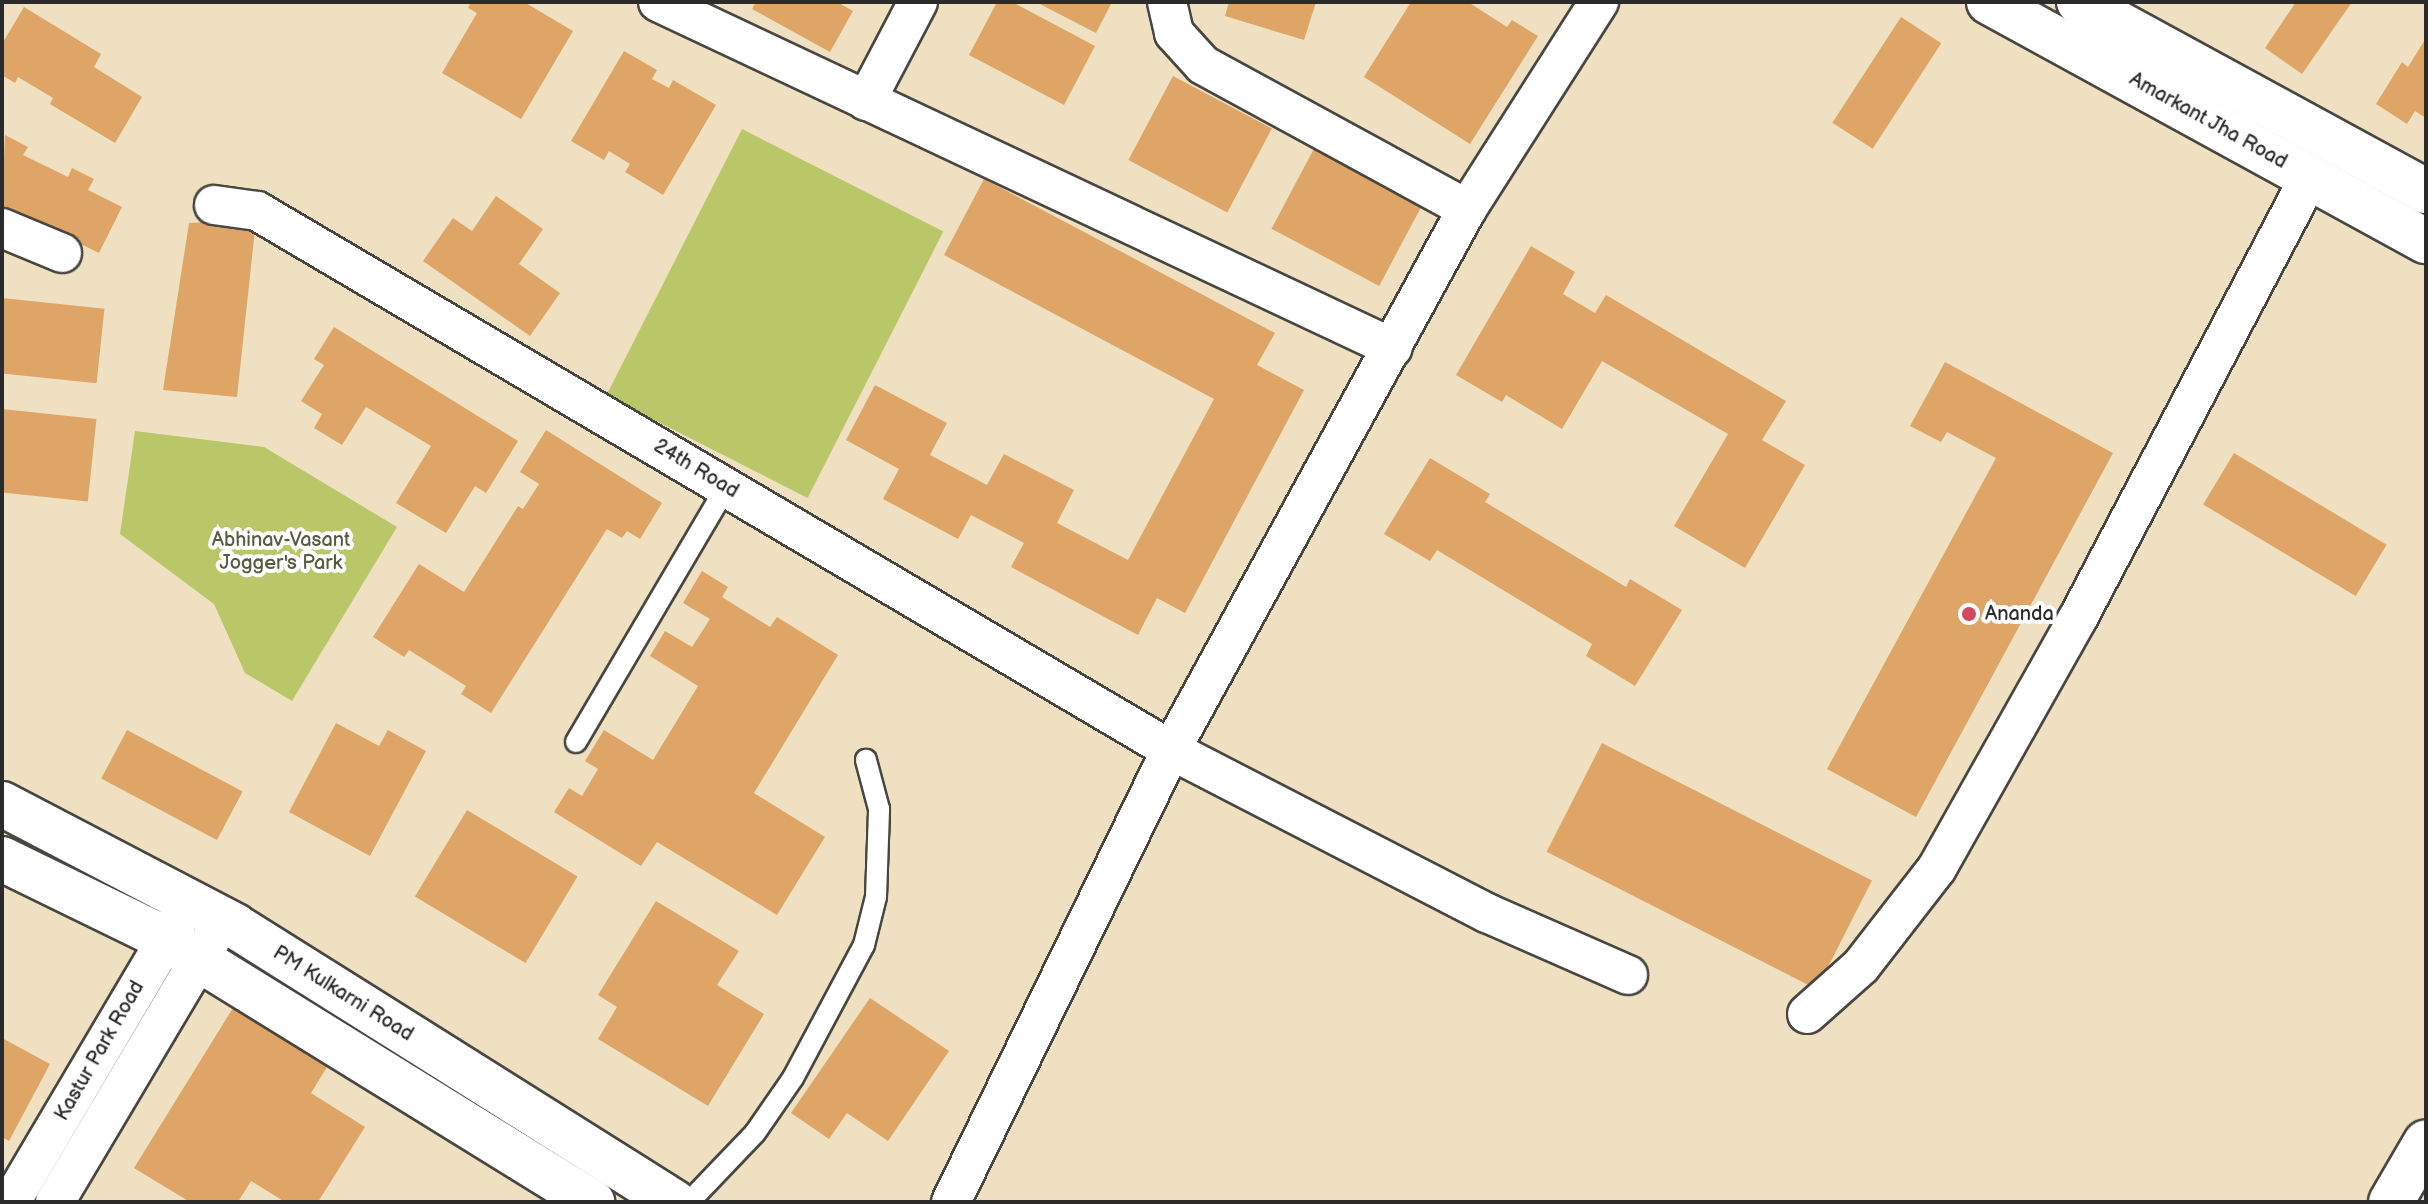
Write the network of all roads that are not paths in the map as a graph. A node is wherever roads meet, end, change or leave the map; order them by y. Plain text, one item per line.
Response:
1 (658, 2) edge
2 (918, 2) edge
3 (1167, 2) edge
4 (1599, 2) edge
5 (1989, 2) edge
6 (2079, 2) edge
7 (866, 101) junction
8 (2309, 178) junction
9 (2426, 191) edge
10 (214, 205) dead end
11 (1467, 209) junction
12 (2, 228) edge
13 (2426, 241) edge
14 (62, 253) dead end
15 (1393, 348) junction
16 (726, 487) junction
17 (576, 742) dead end
18 (1171, 750) junction
19 (866, 760) dead end
20 (2, 804) edge
21 (2, 859) edge
22 (206, 910) junction
23 (182, 949) junction
24 (1628, 975) dead end
25 (1807, 1014) dead end
26 (2426, 1142) edge
27 (11, 1202) edge
28 (55, 1202) edge
29 (592, 1202) edge
30 (674, 1202) edge
31 (689, 1202) edge
32 (951, 1202) edge
33 (2391, 1202) edge

1 - 7 street
2 - 7 street
3 - 11 street
4 - 11 street
5 - 8 street, Amarkant Jha Road
6 - 9 street
7 - 15 street
8 - 13 street, Amarkant Jha Road
8 - 25 street
10 - 16 street, 24th Road
11 - 15 street
12 - 14 street
15 - 18 street
16 - 17 lane
16 - 18 street, 24th Road
18 - 24 street, 24th Road
18 - 32 street
19 - 31 lane
20 - 22 street, PM Kulkarni Road
21 - 23 street
22 - 23 street, Kastur Park Road
22 - 30 street, PM Kulkarni Road
23 - 27 street, Kastur Park Road
23 - 28 street
23 - 29 street
26 - 33 street

